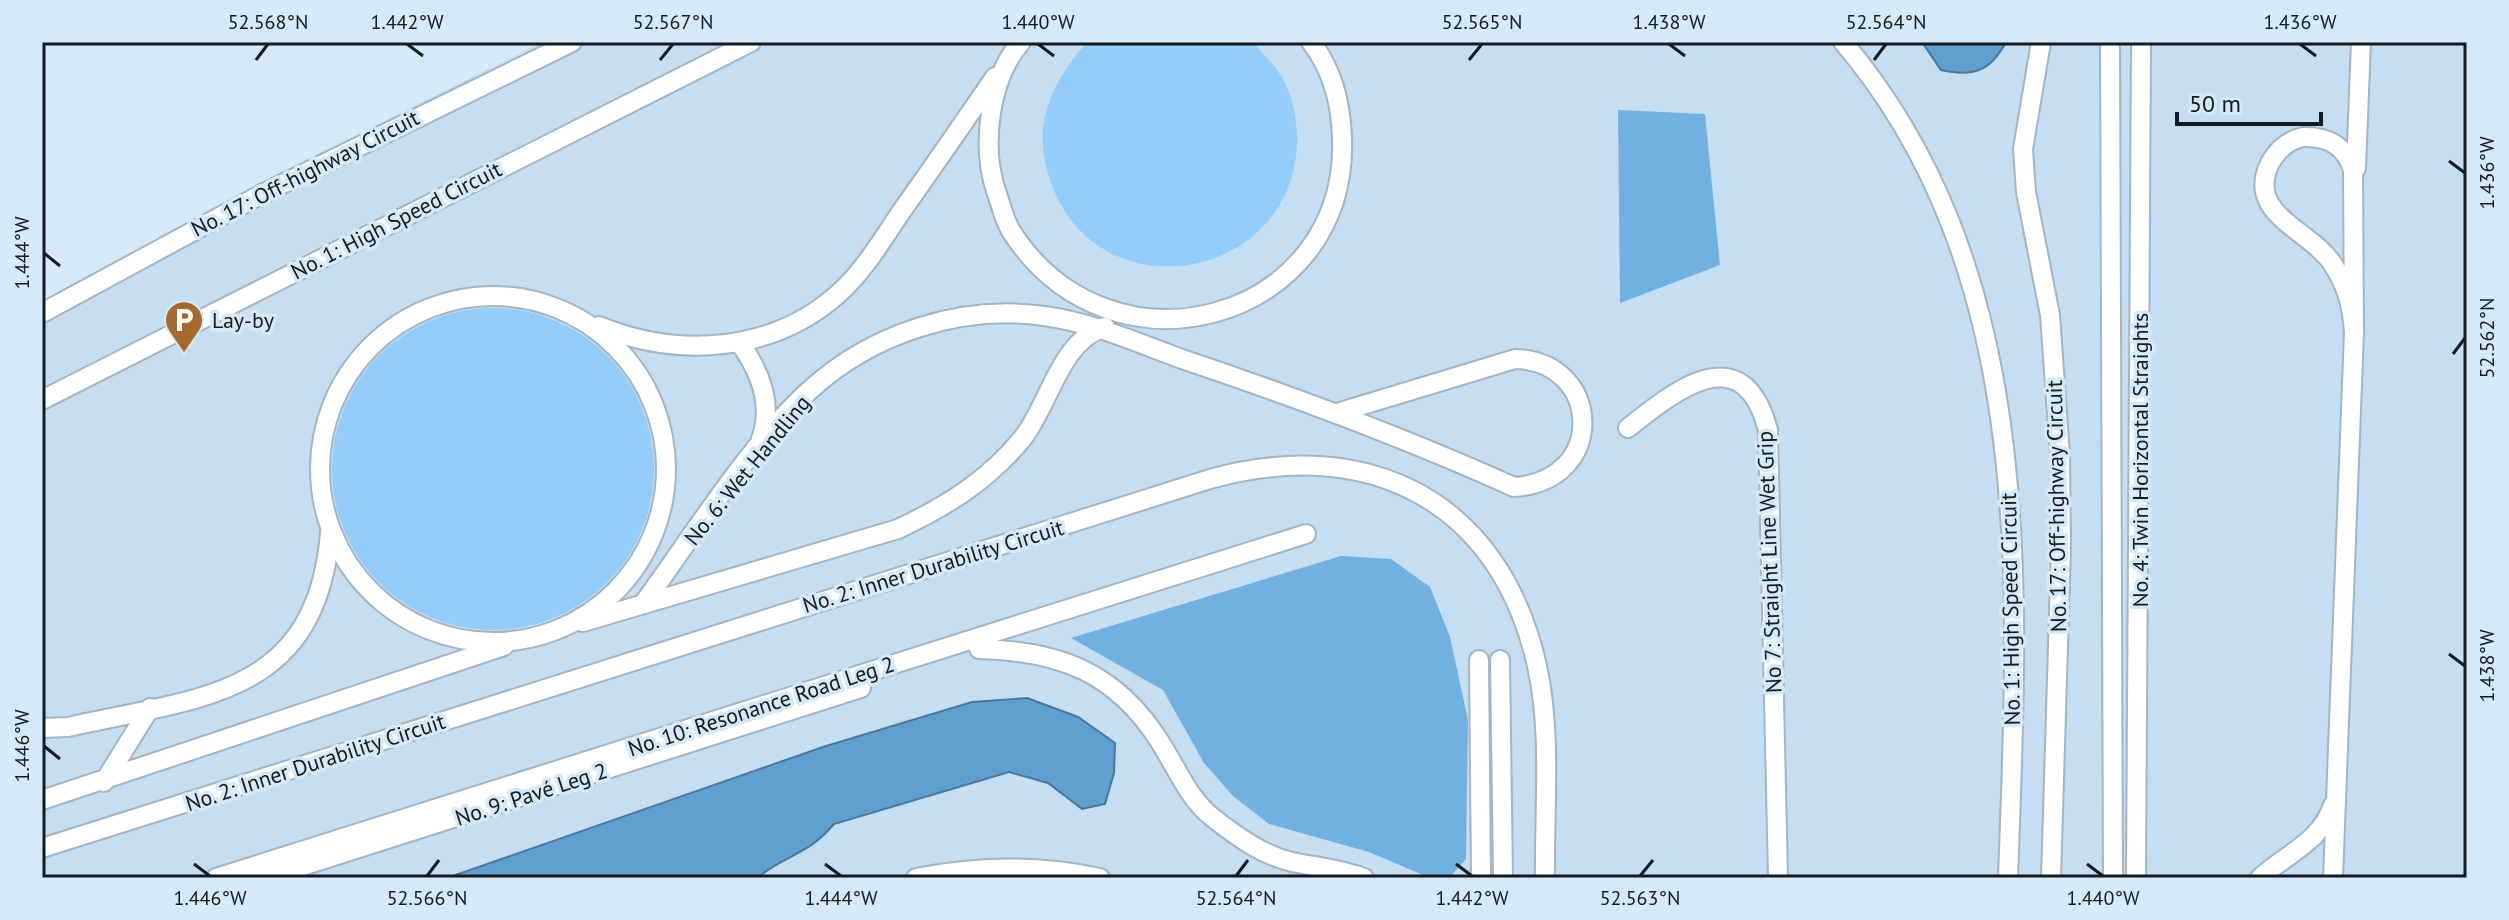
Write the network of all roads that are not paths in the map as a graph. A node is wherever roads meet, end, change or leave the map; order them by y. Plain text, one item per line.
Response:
1 (572, 42) edge
2 (751, 42) edge
3 (1311, 42) edge
4 (1843, 42) edge
5 (2041, 42) edge
6 (2110, 42) edge
7 (2141, 42) edge
8 (2361, 42) edge
9 (1017, 46) edge
10 (2355, 191) junction
11 (42, 313) edge
12 (1148, 320) junction
13 (589, 322) junction
14 (1097, 330) junction
15 (2354, 332) junction
16 (739, 342) junction
17 (42, 400) edge
18 (1340, 412) junction
19 (1628, 428) dead end
20 (757, 449) junction
21 (330, 532) junction
22 (1307, 540) joint
23 (643, 604) junction
24 (572, 625) junction
25 (514, 643) junction
26 (979, 649) junction
27 (1479, 660) dead end
28 (1500, 660) dead end
29 (150, 708) junction
30 (42, 728) edge
31 (2338, 751) junction
32 (104, 782) junction
33 (42, 800) edge
34 (42, 848) edge
35 (216, 878) edge
36 (265, 878) edge
37 (916, 878) edge
38 (1100, 878) edge
39 (1364, 878) edge
40 (1481, 878) edge
41 (1503, 878) edge
42 (1545, 878) edge
43 (1778, 878) edge
44 (2008, 878) edge
45 (2051, 878) edge
46 (2113, 878) edge
47 (2136, 878) edge
48 (2260, 878) edge
49 (2333, 878) edge

1 - 11 street, No. 17: Off-highway Circuit
2 - 17 street, No. 1: High Speed Circuit
3 - 12 street
4 - 44 street, No. 1: High Speed Circuit
5 - 45 street, No. 17: Off-highway Circuit
6 - 46 street, No. 4: Twin Horizontal Straights
7 - 47 street, No. 4: Twin Horizontal Straights
8 - 10 street
9 - 12 street
9 - 16 street
10 - 15 street
10 - 15 street
12 - 14 street, No. 6: Wet Handling
13 - 16 street
13 - 21 street
13 - 24 street
14 - 18 street
14 - 20 street, No. 6: Wet Handling
14 - 23 street
15 - 31 street
16 - 20 street
18 - 18 street
19 - 43 street, No 7: Straight Line Wet Grip
20 - 23 street, No. 6: Wet Handling
21 - 25 street
21 - 29 street
22 - 26 street, No. 9: Pavé Leg 2
22 - 35 street, No. 10: Resonance Road Leg 2
23 - 24 street
24 - 25 street
25 - 32 street
26 - 36 street, No. 9: Pavé Leg 2
26 - 39 street
27 - 40 street
28 - 41 street
29 - 30 street
29 - 32 street
31 - 48 street
31 - 49 street
32 - 33 street
34 - 42 street, No. 2: Inner Durability Circuit
37 - 38 street

